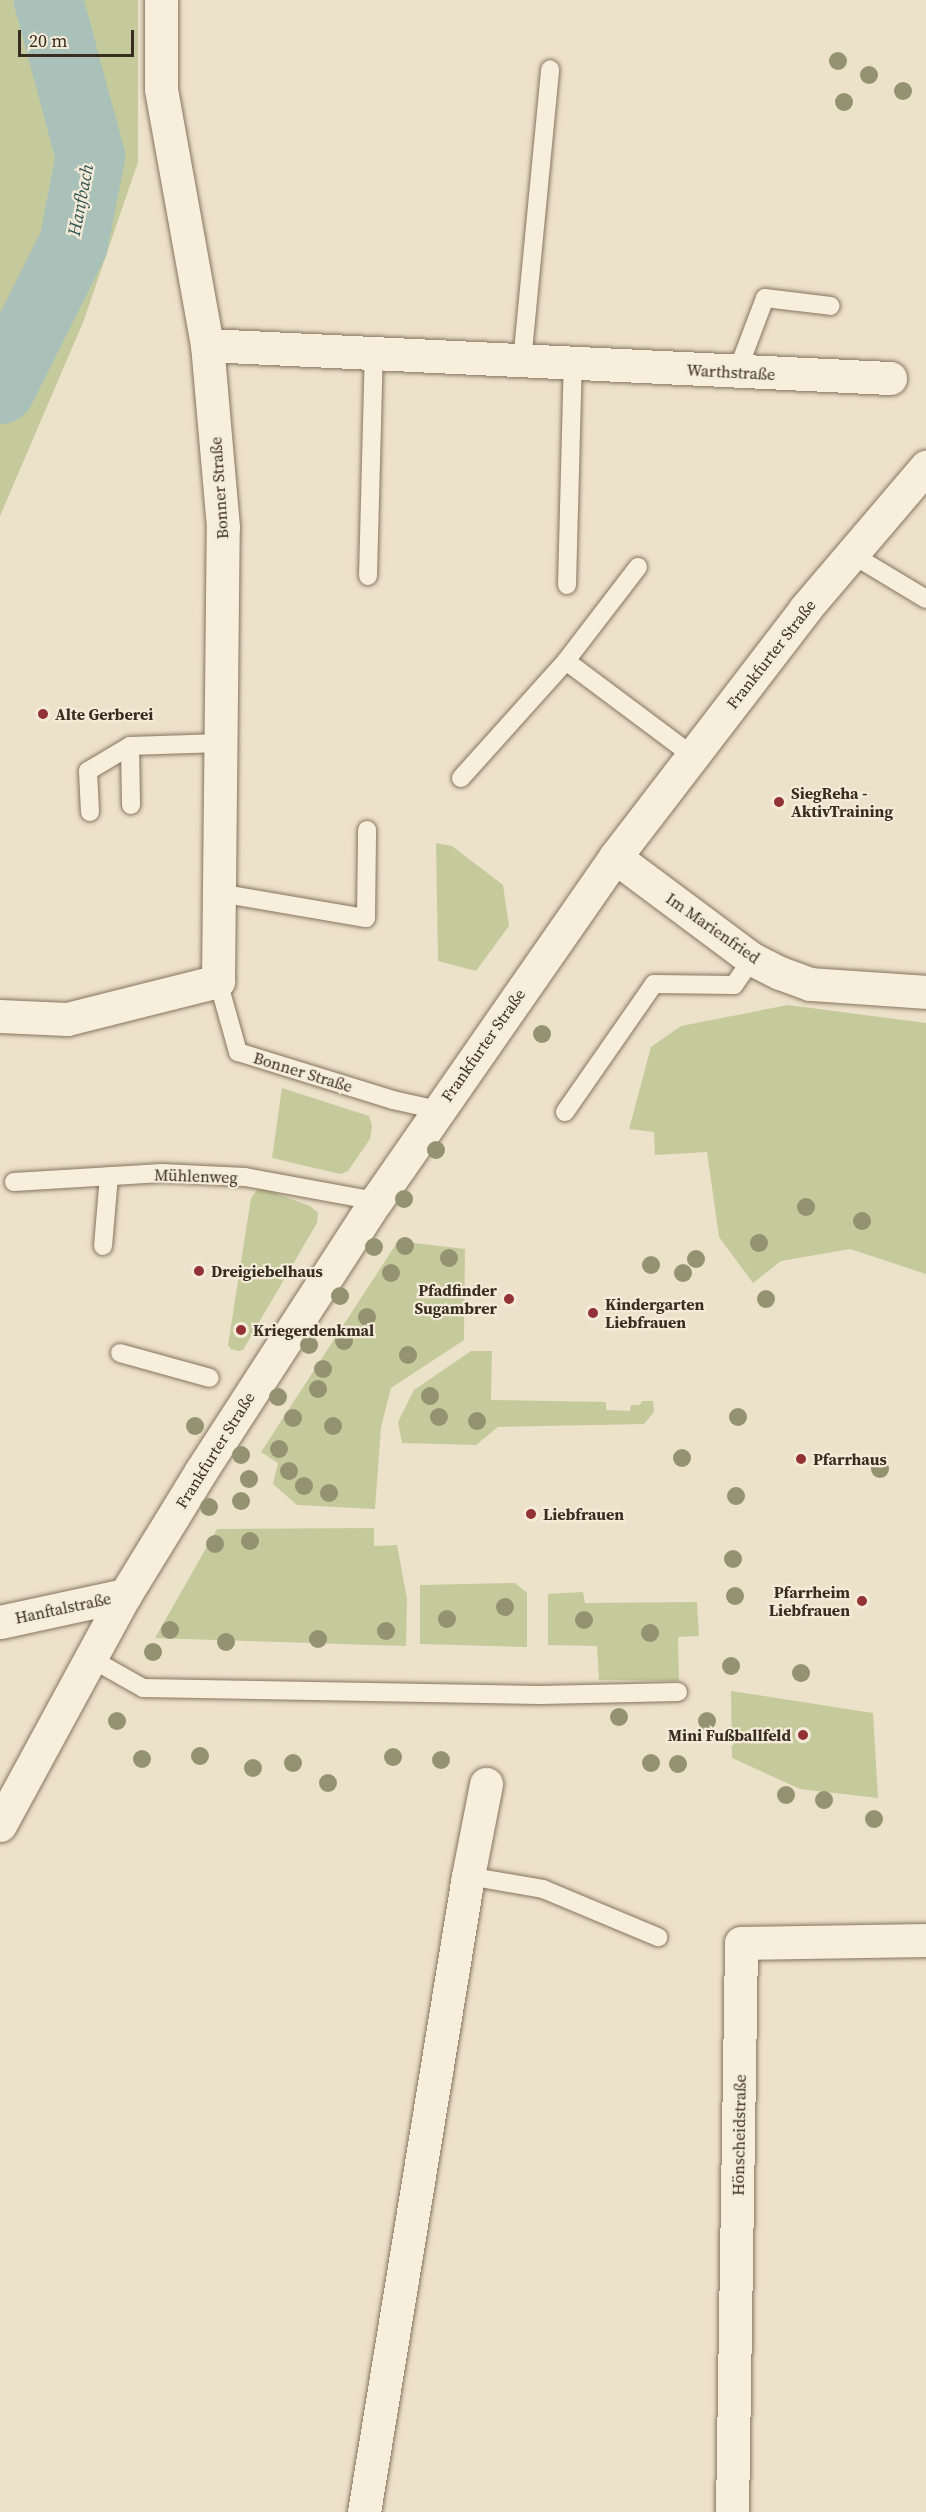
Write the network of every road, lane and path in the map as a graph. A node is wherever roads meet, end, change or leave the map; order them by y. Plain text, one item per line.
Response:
1 (161, 0) edge
2 (550, 69) dead end
3 (831, 306) dead end
4 (207, 345) junction
5 (374, 354) junction
6 (522, 362) junction
7 (573, 363) junction
8 (737, 372) junction
9 (890, 378) dead end
10 (926, 467) edge
11 (853, 555) junction
12 (638, 567) dead end
13 (368, 576) dead end
14 (567, 585) dead end
15 (926, 599) edge
16 (566, 661) junction
17 (221, 743) junction
18 (130, 746) junction
19 (693, 756) junction
20 (461, 778) dead end
21 (132, 805) dead end
22 (90, 812) dead end
23 (367, 830) dead end
24 (615, 858) junction
25 (219, 893) junction
26 (752, 958) junction
27 (218, 981) junction
28 (926, 992) edge
29 (0, 1016) edge
30 (438, 1110) junction
31 (565, 1112) dead end
32 (109, 1176) junction
33 (14, 1182) dead end
34 (376, 1201) junction
35 (103, 1246) dead end
36 (120, 1353) dead end
37 (210, 1378) dead end
38 (125, 1595) junction
39 (0, 1622) edge
40 (90, 1658) junction
41 (678, 1692) dead end
42 (486, 1784) dead end
43 (0, 1825) edge
44 (468, 1876) junction
45 (658, 1937) dead end
46 (926, 1940) edge
47 (364, 2512) edge
48 (732, 2512) edge

1 - 4 street, Bonner Straße
2 - 6 lane
3 - 8 lane
4 - 5 street, Warthstraße
4 - 17 street, Bonner Straße
5 - 6 street, Warthstraße
5 - 13 lane
6 - 7 street, Warthstraße
7 - 8 street, Warthstraße
7 - 14 lane
8 - 9 street, Warthstraße
10 - 11 street, Frankfurter Straße
11 - 15 lane
11 - 19 street, Frankfurter Straße
12 - 16 lane
16 - 19 lane
16 - 20 lane
17 - 18 lane
17 - 25 street, Bonner Straße
18 - 21 lane
18 - 22 lane
19 - 24 street, Frankfurter Straße
23 - 25 lane
24 - 26 street, Im Marienfried
24 - 30 street, Frankfurter Straße
25 - 27 street, Bonner Straße
26 - 28 street, Im Marienfried
26 - 31 lane
27 - 29 street
27 - 30 lane, Bonner Straße
30 - 34 street, Frankfurter Straße
32 - 33 lane, Mühlenweg
32 - 34 lane, Mühlenweg
32 - 35 lane
34 - 38 street, Frankfurter Straße
36 - 37 lane
38 - 39 street, Hanftalstraße
38 - 40 street, Frankfurter Straße
40 - 41 lane
40 - 43 street, Frankfurter Straße
42 - 44 street
44 - 45 lane
44 - 47 street
46 - 48 street, Hönscheidstraße

